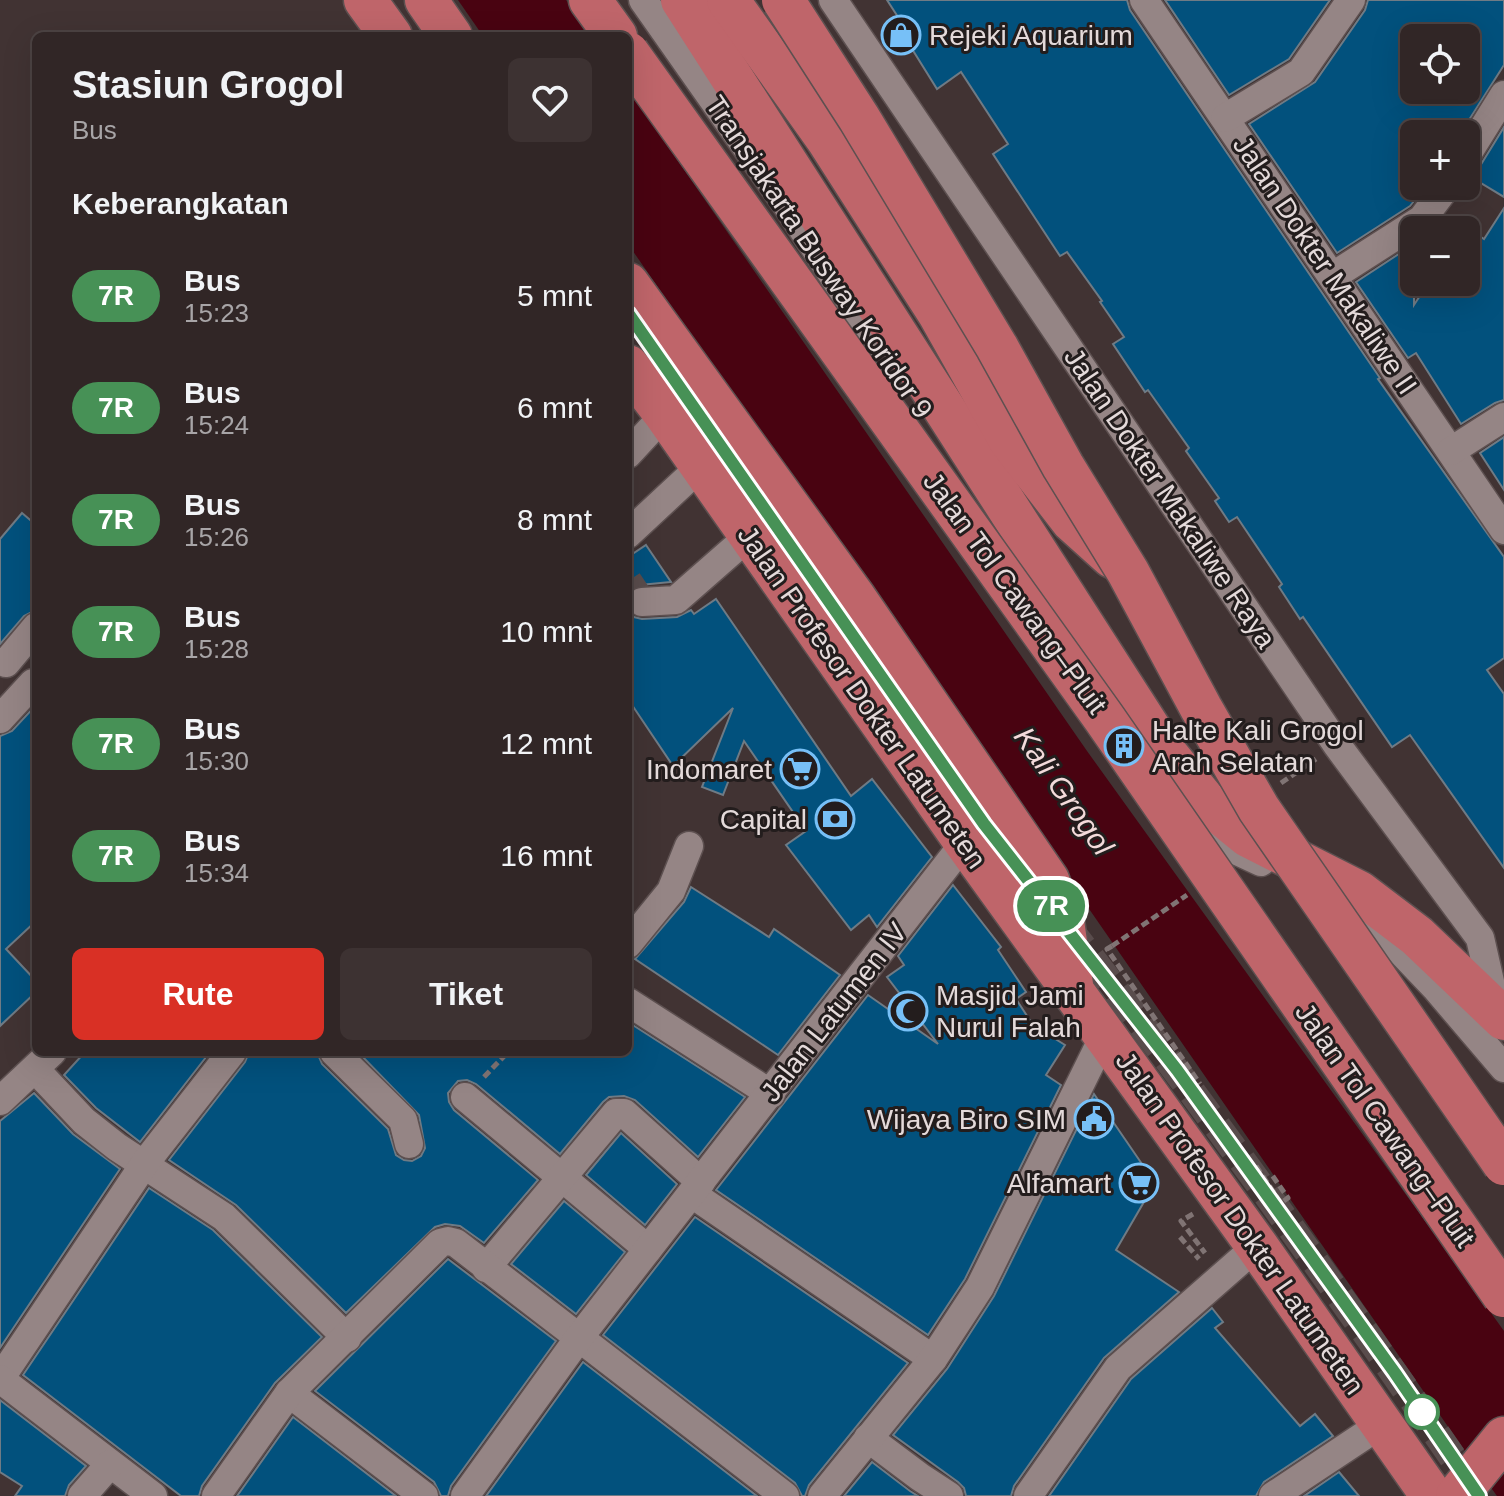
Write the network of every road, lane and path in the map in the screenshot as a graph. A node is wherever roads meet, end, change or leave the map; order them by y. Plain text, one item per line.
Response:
1 (365, 0) edge
2 (426, 0) edge
3 (590, 0) edge
4 (643, 0) edge
5 (682, 0) edge
6 (728, 0) edge
7 (783, 0) edge
8 (833, 0) edge
9 (1144, 0) edge
10 (1351, 0) edge
11 (388, 32) edge
12 (448, 32) edge
13 (613, 32) edge
14 (632, 59) edge
15 (1504, 95) edge
16 (1225, 118) junction
17 (1480, 134) edge
18 (1436, 200) edge
19 (1333, 276) junction
20 (632, 290) edge
21 (632, 371) edge
22 (665, 414) junction
23 (1504, 417) edge
24 (632, 450) edge
25 (1451, 451) junction
26 (701, 466) junction
27 (632, 530) edge
28 (1504, 530) edge
29 (749, 536) junction
30 (1128, 572) junction
31 (642, 602) dead end
32 (32, 631) edge
33 (3, 661) edge
34 (32, 683) edge
35 (32, 687) edge
36 (0, 719) edge
37 (1205, 801) junction
38 (965, 842) junction
39 (1220, 843) junction
40 (689, 846) dead end
41 (1191, 893) dead end
42 (632, 939) edge
43 (1072, 990) junction
44 (632, 1005) edge
45 (1493, 1008) edge
46 (1105, 1034) junction
47 (229, 1056) edge
48 (338, 1056) edge
49 (44, 1060) edge
50 (1504, 1068) edge
51 (1200, 1084) dead end
52 (771, 1094) junction
53 (465, 1097) dead end
54 (1, 1098) edge
55 (408, 1138) dead end
56 (145, 1163) junction
57 (1504, 1164) edge
58 (1256, 1166) dead end
59 (562, 1175) junction
60 (1274, 1177) dead end
61 (697, 1188) junction
62 (1222, 1197) junction
63 (1180, 1237) dead end
64 (1257, 1246) junction
65 (648, 1249) junction
66 (1504, 1265) edge
67 (486, 1268) junction
68 (1504, 1296) edge
69 (347, 1338) junction
70 (578, 1339) junction
71 (933, 1359) junction
72 (0, 1379) edge
73 (289, 1393) junction
74 (1383, 1423) junction
75 (868, 1438) junction
76 (1504, 1438) edge
77 (110, 1464) junction
78 (1464, 1488) edge
79 (82, 1496) edge
80 (153, 1496) edge
81 (216, 1496) edge
82 (424, 1496) edge
83 (465, 1496) edge
84 (785, 1496) edge
85 (822, 1496) edge
86 (949, 1496) edge
87 (1028, 1496) edge
88 (1273, 1496) edge
89 (1432, 1496) edge

1 - 11 highway
2 - 12 highway
3 - 13 highway
4 - 39 street, Transjakarta Busway Koridor 9
5 - 37 highway
6 - 30 highway, bridge
7 - 30 highway, bridge
8 - 45 street, Jalan Dokter Makaliwe Raya
9 - 16 street, Jalan Dokter Makaliwe II
10 - 16 street
14 - 68 highway, Jalan Tol Cawang–Pluit, bridge
15 - 17 street
16 - 19 street, Jalan Dokter Makaliwe II
18 - 19 street
19 - 25 street, Jalan Dokter Makaliwe II
20 - 43 highway
21 - 22 highway, Jalan Profesor Dokter Latumeten
22 - 24 street
22 - 26 highway, Jalan Profesor Dokter Latumeten
23 - 25 street
25 - 28 street, Jalan Dokter Makaliwe II
26 - 27 street
26 - 29 highway, Jalan Profesor Dokter Latumeten
29 - 31 street
29 - 38 highway, Jalan Profesor Dokter Latumeten
30 - 57 highway, bridge
32 - 33 street
33 - 34 street
35 - 36 street
37 - 39 highway
37 - 45 highway
38 - 43 highway, Jalan Profesor Dokter Latumeten
38 - 52 street, Jalan Latumen IV
39 - 50 street, Transjakarta Busway Koridor 9
39 - 66 highway
40 - 42 street
41 - 51 path, bridge
43 - 46 highway, Jalan Profesor Dokter Latumeten
44 - 52 street
46 - 62 highway, Jalan Profesor Dokter Latumeten
46 - 71 street
47 - 56 street
48 - 55 street
49 - 54 street
49 - 56 street
52 - 61 street, Jalan Latumen IV
53 - 59 street
56 - 69 street
56 - 72 street
58 - 60 path
59 - 61 street
59 - 65 street
59 - 67 street
61 - 65 street, Jalan Latumen IV
61 - 71 street
62 - 63 path
62 - 64 highway, Jalan Profesor Dokter Latumeten
64 - 74 highway, Jalan Profesor Dokter Latumeten
64 - 87 street
65 - 70 street, Jalan Latumen IV
67 - 69 street
67 - 70 street
69 - 73 street
70 - 83 street, Jalan Latumen IV
70 - 84 street
71 - 75 street
72 - 77 street
73 - 81 street
73 - 82 street
74 - 88 street
74 - 89 highway, Jalan Profesor Dokter Latumeten
75 - 85 street
75 - 86 street
76 - 78 highway
77 - 79 street
77 - 80 street

